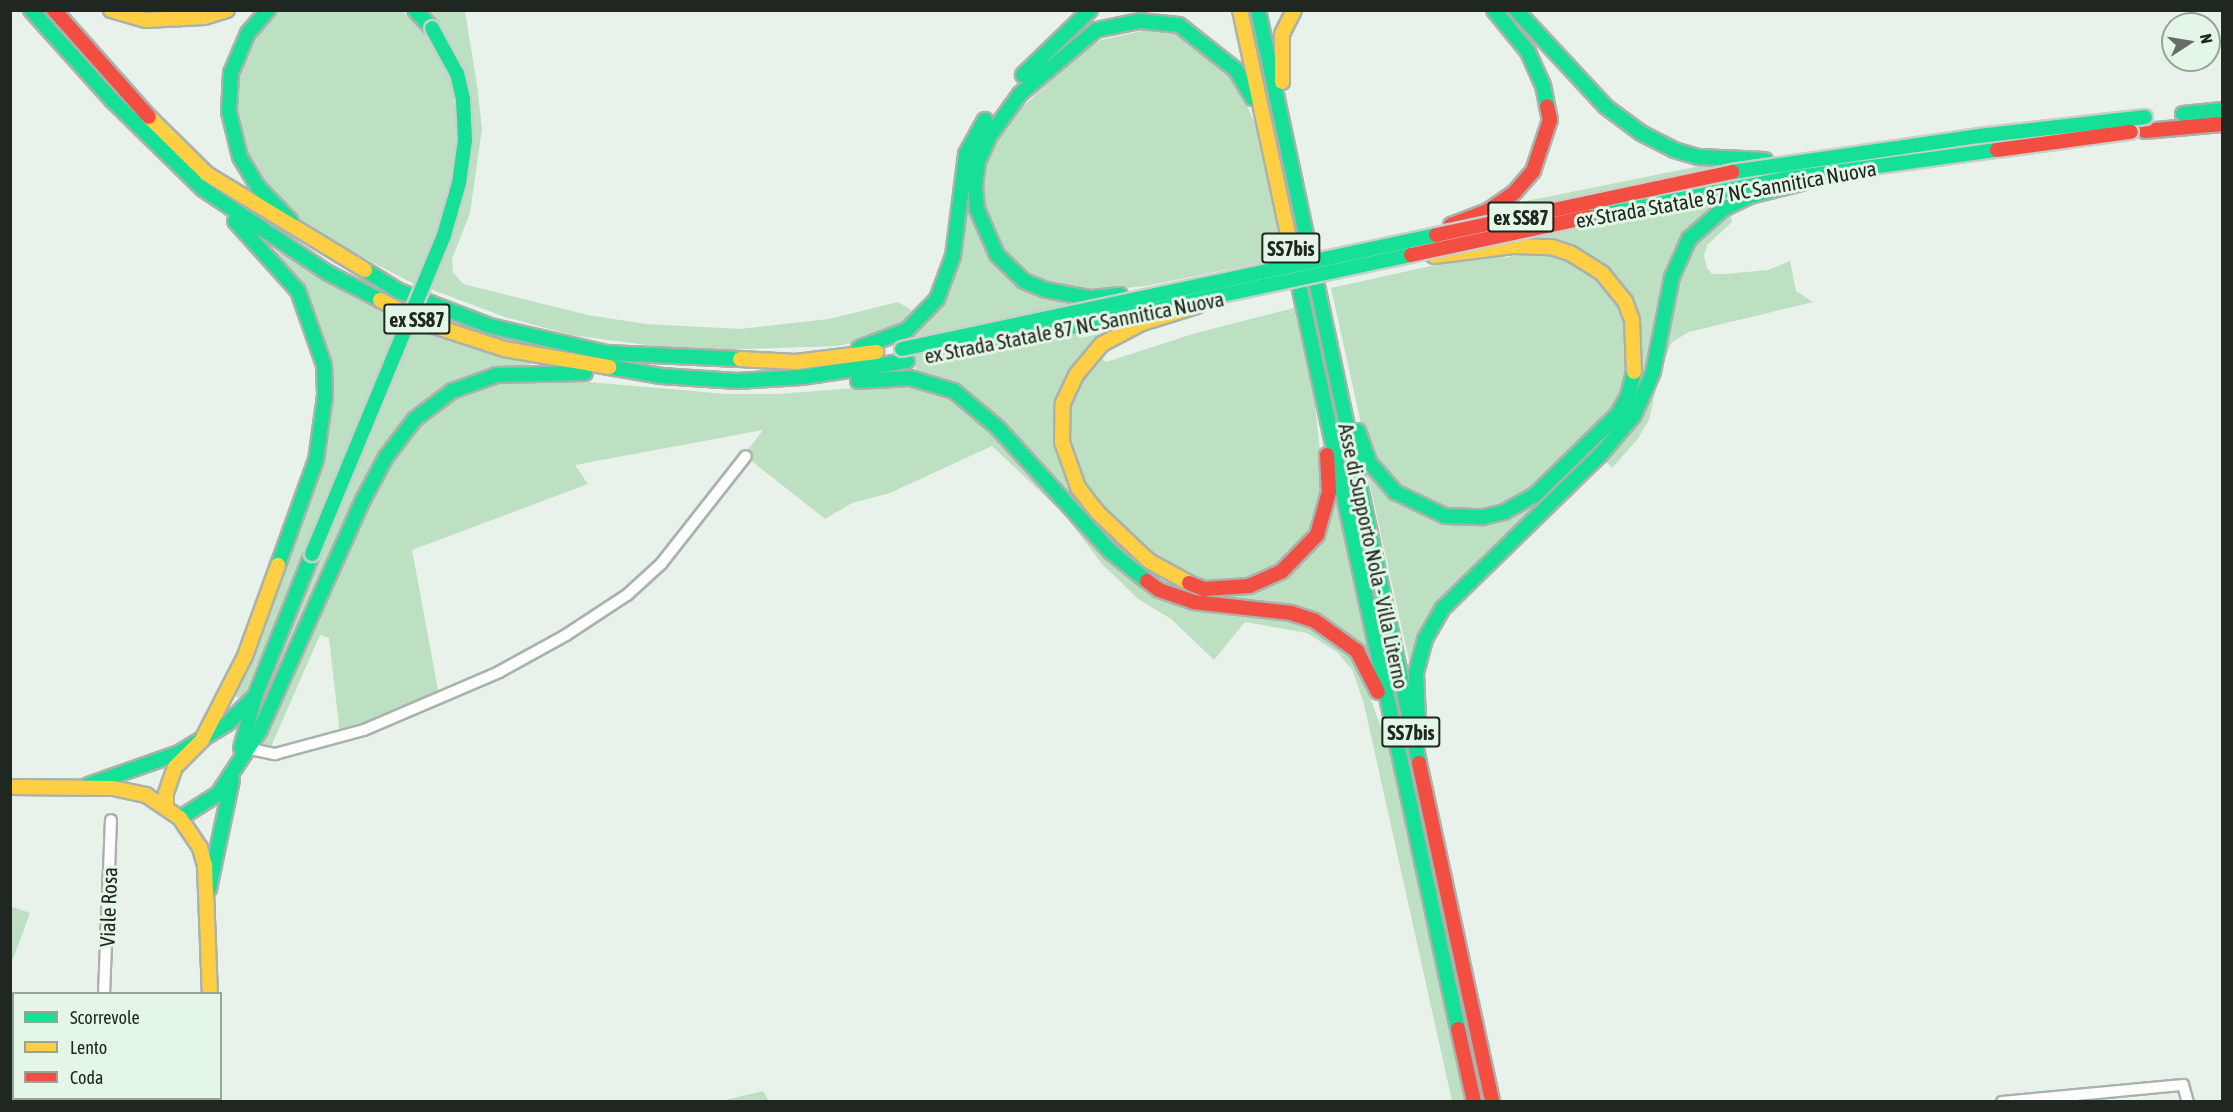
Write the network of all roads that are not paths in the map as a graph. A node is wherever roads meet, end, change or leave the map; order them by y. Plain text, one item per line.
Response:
1 (31, 10) edge
2 (54, 10) edge
3 (111, 10) edge
4 (226, 10) edge
5 (268, 10) edge
6 (416, 10) edge
7 (1090, 10) edge
8 (1240, 10) edge
9 (1258, 10) edge
10 (1294, 10) edge
11 (1516, 10) edge
12 (1495, 11) edge
13 (1041, 68) junction
14 (1259, 108) junction
15 (2223, 110) edge
16 (2145, 124) junction
17 (2223, 124) edge
18 (1288, 150) junction
19 (1833, 156) junction
20 (1828, 172) junction
21 (203, 189) junction
22 (1418, 239) junction
23 (309, 240) junction
24 (1408, 257) junction
25 (1155, 295) junction
26 (1210, 300) junction
27 (905, 355) junction
28 (796, 362) junction
29 (1333, 362) junction
30 (661, 376) junction
31 (802, 377) junction
32 (1322, 387) junction
33 (746, 456) dead end
34 (255, 696) junction
35 (202, 740) junction
36 (1397, 742) junction
37 (246, 748) junction
38 (236, 766) junction
39 (88, 785) junction
40 (10, 787) edge
41 (166, 808) junction
42 (180, 818) junction
43 (111, 820) dead end
44 (1433, 831) junction
45 (209, 889) junction
46 (104, 992) edge
47 (210, 992) edge
48 (1474, 1101) edge
49 (1492, 1101) edge
50 (2002, 1101) edge
51 (2188, 1101) edge

1 - 21 main road, ex Strada Statale 87 NC Sannitica Nuova / ex SS87
2 - 23 main road, ex Strada Statale 87 NC Sannitica Nuova / ex SS87
3 - 4 main road
5 - 23 main road
6 - 34 main road, bridge
7 - 13 main road
8 - 14 main road, Asse di Supporto Nola - Villa Literno / SS7bis
9 - 18 main road, Asse di Supporto Nola - Villa Literno / SS7bis
10 - 18 main road
11 - 19 main road, bridge
12 - 22 main road, bridge
13 - 14 main road
13 - 25 main road, bridge
13 - 28 main road
14 - 32 main road, Asse di Supporto Nola - Villa Literno / SS7bis
15 - 16 main road, ex Strada Statale 87 NC Sannitica Nuova / ex SS87
16 - 17 main road, ex Strada Statale 87 NC Sannitica Nuova / ex SS87
16 - 19 main road, ex Strada Statale 87 NC Sannitica Nuova / ex SS87, bridge
16 - 20 main road, ex Strada Statale 87 NC Sannitica Nuova / ex SS87, bridge
18 - 29 main road, Asse di Supporto Nola - Villa Literno / SS7bis
19 - 22 main road, ex Strada Statale 87 NC Sannitica Nuova / ex SS87, bridge
20 - 24 main road, ex Strada Statale 87 NC Sannitica Nuova / ex SS87, bridge
20 - 44 main road, bridge
21 - 30 main road, ex Strada Statale 87 NC Sannitica Nuova / ex SS87
21 - 35 main road
22 - 25 main road, ex Strada Statale 87 NC Sannitica Nuova / ex SS87, bridge
23 - 28 main road, ex Strada Statale 87 NC Sannitica Nuova / ex SS87
24 - 26 main road, ex Strada Statale 87 NC Sannitica Nuova / ex SS87, bridge
24 - 29 main road, bridge
25 - 27 main road, ex Strada Statale 87 NC Sannitica Nuova / ex SS87, bridge
26 - 27 main road, ex Strada Statale 87 NC Sannitica Nuova / ex SS87, bridge
26 - 32 main road, bridge
27 - 28 main road, ex Strada Statale 87 NC Sannitica Nuova / ex SS87
27 - 31 main road, ex Strada Statale 87 NC Sannitica Nuova / ex SS87
29 - 44 main road, Asse di Supporto Nola - Villa Literno / SS7bis
30 - 31 main road, ex Strada Statale 87 NC Sannitica Nuova / ex SS87
30 - 37 main road
31 - 36 main road
32 - 36 main road, Asse di Supporto Nola - Villa Literno / SS7bis
33 - 37 street
34 - 35 main road
34 - 38 main road
35 - 38 main road
35 - 39 main road
35 - 41 main road
36 - 48 main road, Asse di Supporto Nola - Villa Literno / SS7bis
37 - 38 main road
38 - 42 main road
38 - 45 main road
39 - 40 main road
39 - 41 main road
41 - 42 main road
42 - 45 main road
43 - 46 street, Viale Rosa
44 - 49 main road, Asse di Supporto Nola - Villa Literno / SS7bis
45 - 47 main road
50 - 51 street

